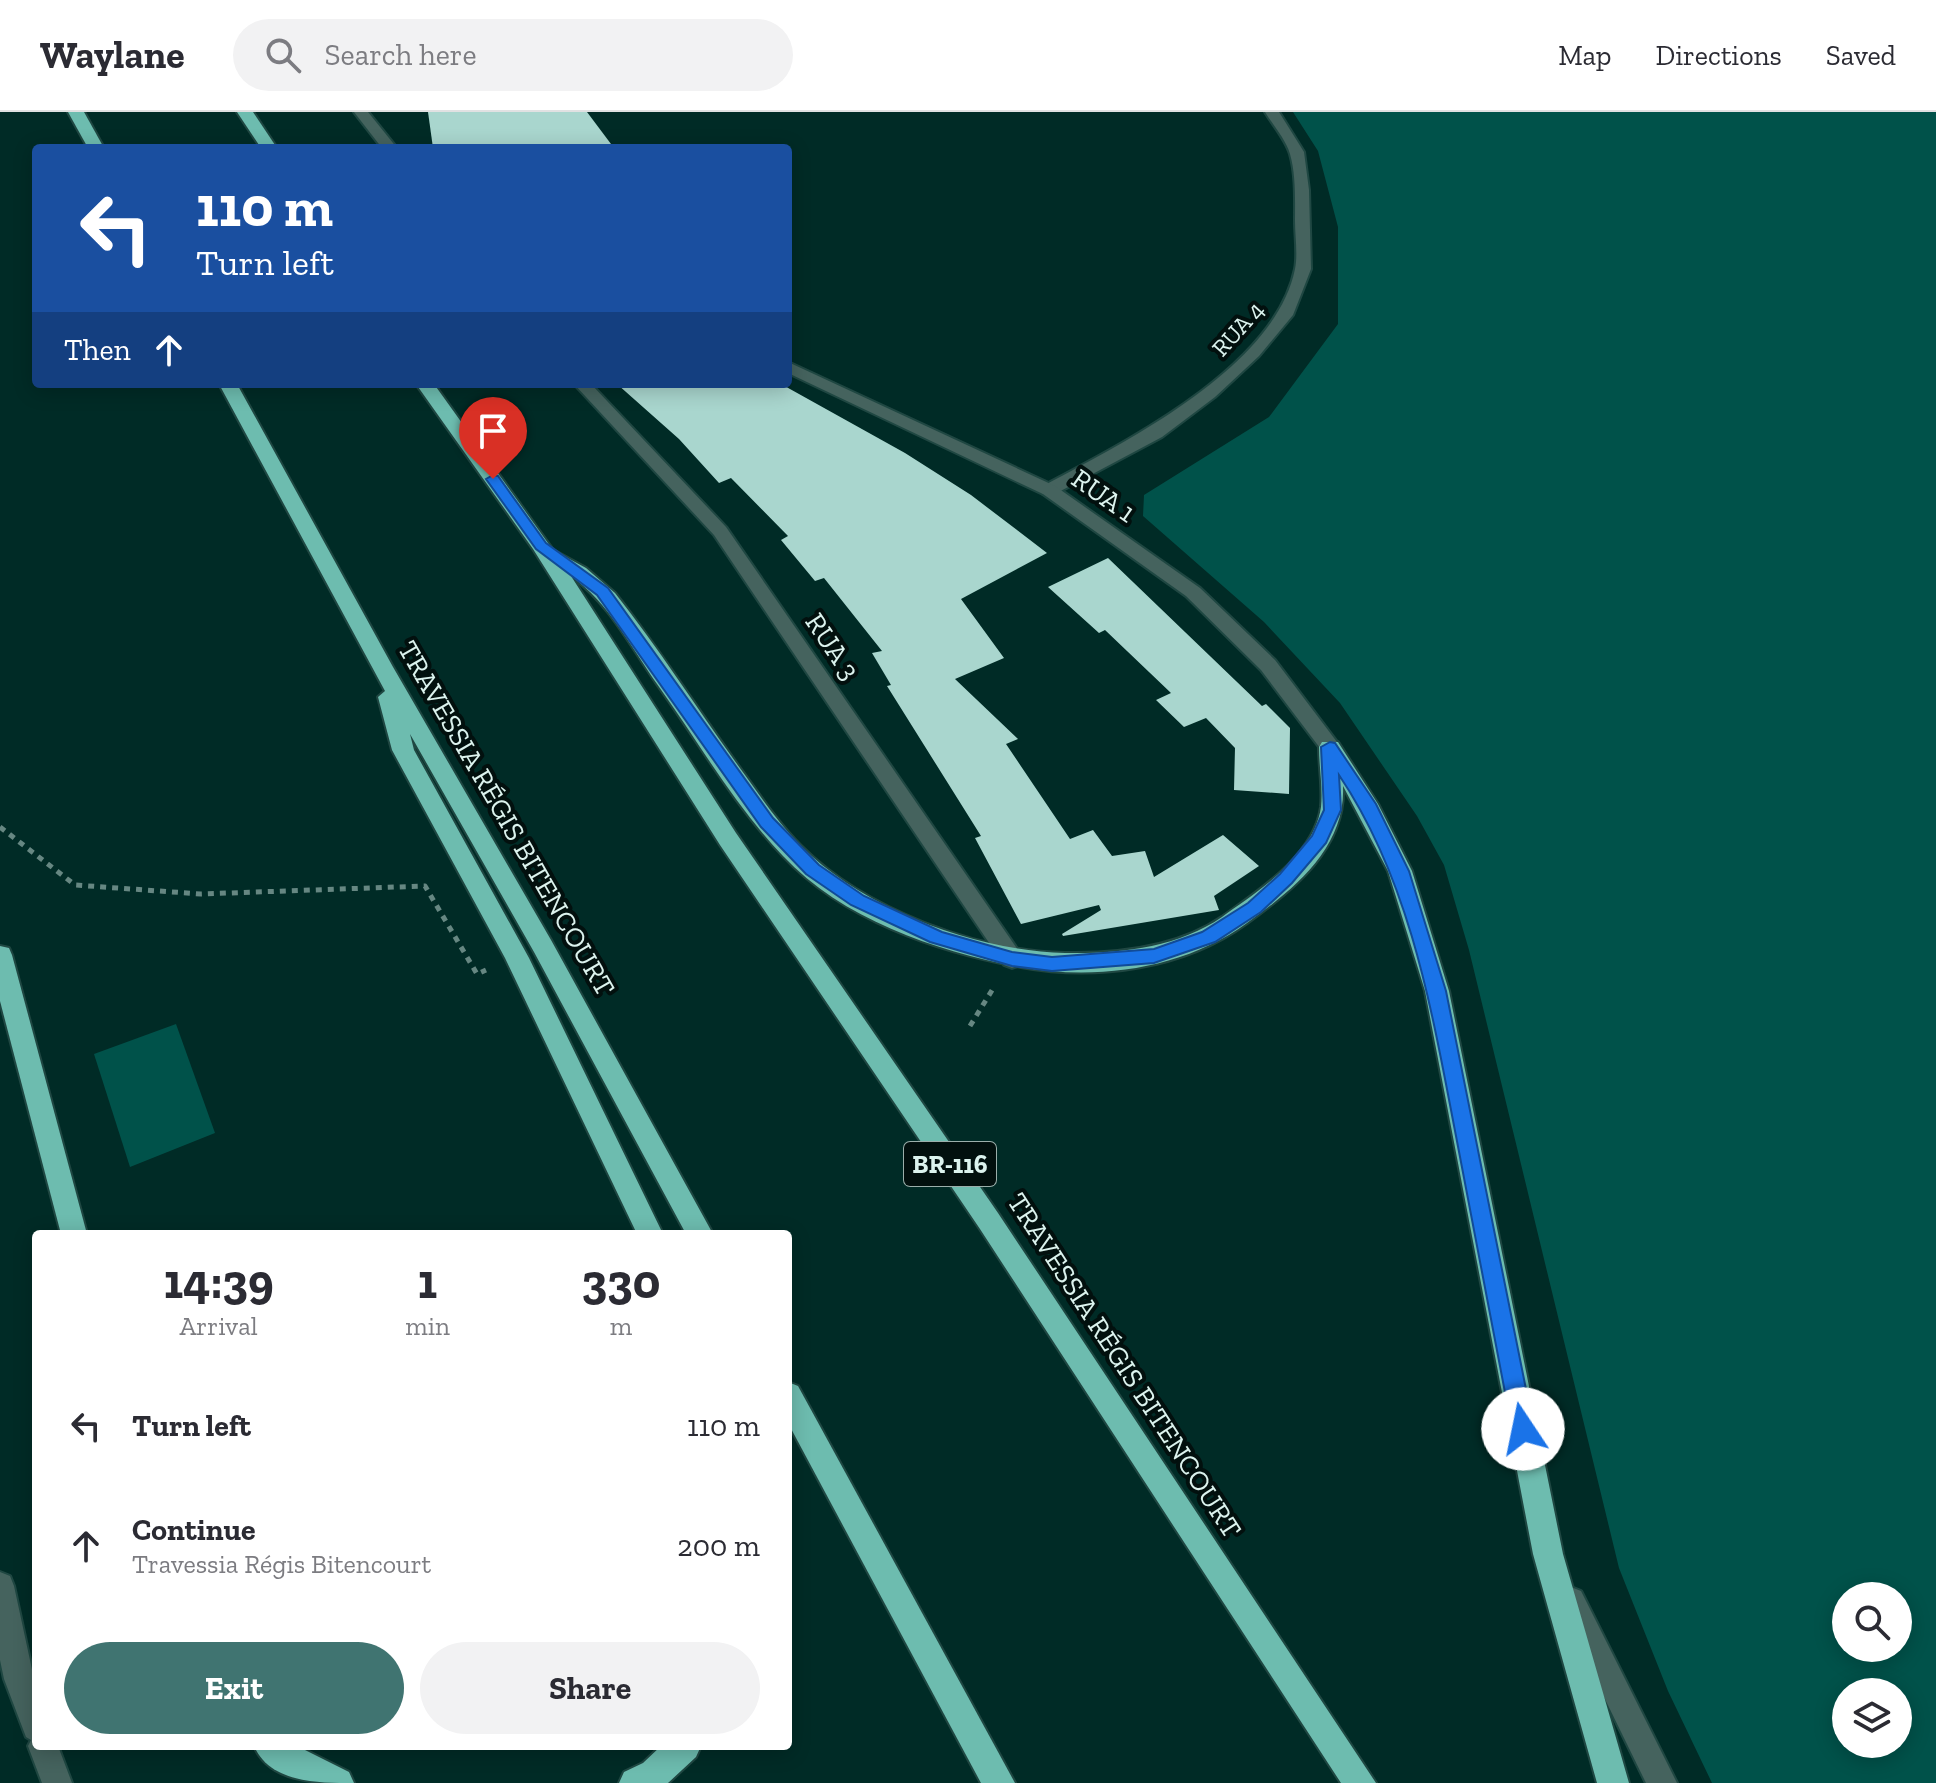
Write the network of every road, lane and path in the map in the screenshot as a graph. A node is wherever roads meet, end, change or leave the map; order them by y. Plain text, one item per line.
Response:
1 (76, 112) edge
2 (245, 112) edge
3 (361, 112) edge
4 (1272, 112) edge
5 (94, 144) edge
6 (266, 144) edge
7 (387, 144) edge
8 (792, 369) edge
9 (230, 388) edge
10 (428, 388) edge
11 (586, 388) edge
12 (1049, 490) junction
13 (541, 546) junction
14 (382, 667) junction
15 (1330, 747) junction
16 (0, 827) edge
17 (0, 955) edge
18 (517, 958) junction
19 (1012, 959) junction
20 (970, 1026) dead end
21 (73, 1230) edge
22 (648, 1230) edge
23 (698, 1230) edge
24 (792, 1402) edge
25 (1548, 1554) junction
26 (0, 1586) edge
27 (32, 1716) edge
28 (45, 1750) edge
29 (272, 1750) edge
30 (681, 1750) edge
31 (57, 1783) edge
32 (338, 1783) edge
33 (635, 1783) edge
34 (999, 1783) edge
35 (1360, 1783) edge
36 (1613, 1783) edge
37 (1662, 1783) edge

1 - 5 highway
2 - 6 highway
3 - 7 street
4 - 12 street, RUA 4
8 - 12 street, RUA 1
9 - 14 highway, TRAVESSIA RÉGIS BITENCOURT
10 - 13 highway, TRAVESSIA RÉGIS BITENCOURT / BR-116
11 - 19 street, RUA 3
12 - 15 street, RUA 1
13 - 19 highway
13 - 35 highway, TRAVESSIA RÉGIS BITENCOURT / BR-116
14 - 18 highway
14 - 23 highway, TRAVESSIA RÉGIS BITENCOURT
15 - 19 highway
15 - 25 highway
16 - 18 path
17 - 21 highway
18 - 22 highway
19 - 20 path
24 - 34 highway
25 - 36 highway
25 - 37 street
26 - 27 street
28 - 31 street
29 - 32 highway
30 - 33 highway

